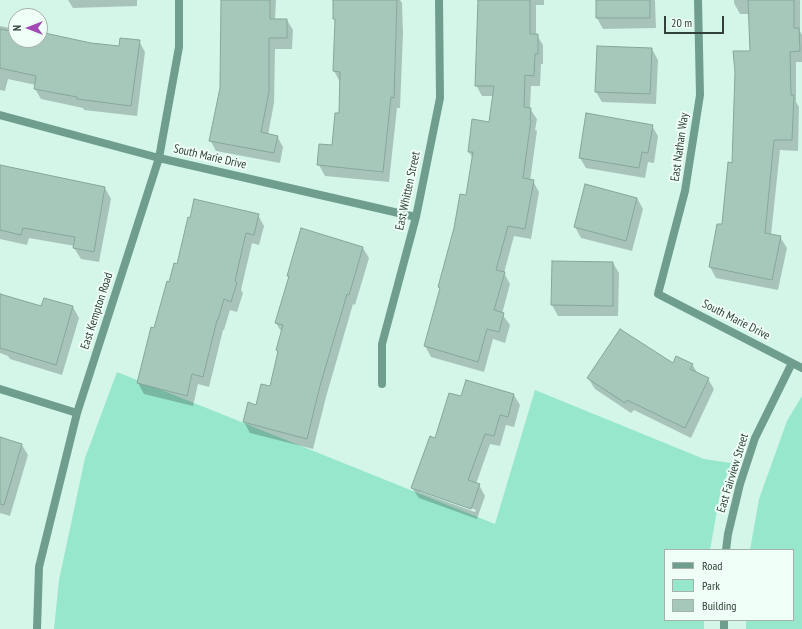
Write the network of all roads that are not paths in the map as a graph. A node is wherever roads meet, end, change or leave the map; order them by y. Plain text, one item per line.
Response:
1 (179, 0) edge
2 (439, 0) edge
3 (698, 0) edge
4 (0, 115) edge
5 (158, 158) junction
6 (416, 217) junction
7 (658, 294) joint
8 (792, 363) junction
9 (802, 368) edge
10 (382, 384) dead end
11 (0, 389) edge
12 (77, 413) junction
13 (726, 549) edge
14 (37, 629) edge

1 - 5 street, East Kempton Road
2 - 6 street, East Whitten Street
3 - 7 street, East Nathan Way
4 - 5 street, South Marie Drive
5 - 6 street, South Marie Drive
5 - 12 street, East Kempton Road
6 - 10 street, East Whitten Street
7 - 8 street, South Marie Drive
8 - 9 street, South Marie Drive
8 - 13 street, East Fairview Street
11 - 12 street
12 - 14 street, East Kempton Road

